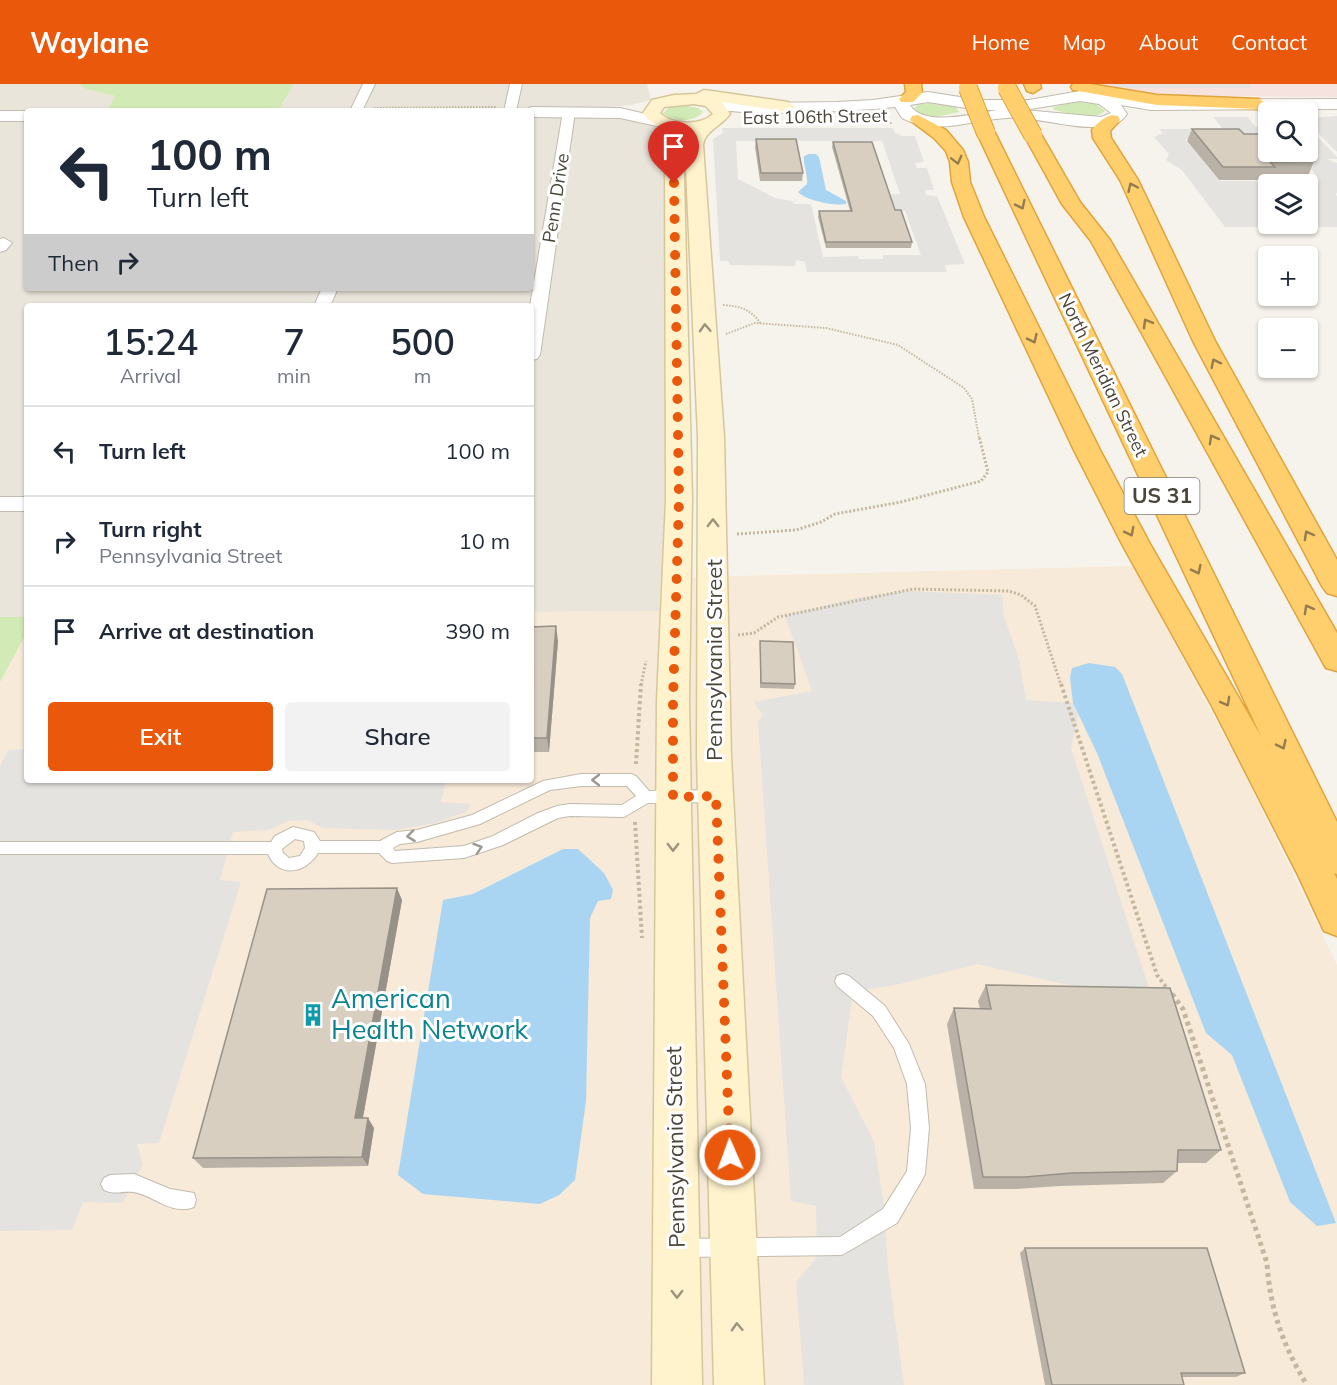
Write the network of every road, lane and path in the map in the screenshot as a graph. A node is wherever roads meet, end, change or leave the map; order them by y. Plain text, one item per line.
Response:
1 (369, 84) edge
2 (516, 84) edge
3 (664, 84) edge
4 (687, 84) edge
5 (967, 86) edge
6 (1006, 86) edge
7 (1033, 86) edge
8 (1076, 86) edge
9 (1096, 97) junction
10 (1258, 104) edge
11 (1258, 104) edge
12 (1318, 104) edge
13 (1337, 104) edge
14 (912, 105) edge
15 (788, 107) joint
16 (358, 108) edge
17 (505, 108) edge
18 (712, 109) junction
19 (1337, 111) edge
20 (534, 112) edge
21 (573, 112) junction
22 (658, 112) junction
23 (0, 116) edge
24 (24, 116) edge
25 (1113, 120) junction
26 (1042, 134) junction
27 (720, 304) dead end
28 (760, 323) junction
29 (722, 335) dead end
30 (534, 338) edge
31 (0, 504) edge
32 (24, 504) edge
33 (734, 534) dead end
34 (1337, 586) edge
35 (737, 635) dead end
36 (1337, 660) edge
37 (716, 796) junction
38 (660, 797) junction
39 (443, 830) junction
40 (382, 847) junction
41 (0, 848) edge
42 (275, 848) junction
43 (313, 848) junction
44 (445, 855) junction
45 (1337, 859) edge
46 (1337, 920) edge
47 (843, 981) dead end
48 (110, 1184) dead end
49 (187, 1200) dead end
50 (676, 1248) junction
51 (734, 1248) junction
52 (677, 1385) edge
53 (739, 1385) edge
54 (1307, 1385) edge

1 - 16 street
2 - 17 street
3 - 22 main road
4 - 18 main road
5 -> 45 highway, North Meridian Street / US 31, bridge
6 - 26 highway, bridge
7 - 26 highway
8 - 9 highway
8 - 11 highway
9 - 10 street
9 - 14 street
9 - 25 street
12 - 13 street
14 - 15 street, East 106th Street
14 - 18 street, East 106th Street
14 - 25 street
14 -> 46 highway
15 - 18 main road
18 - 22 main road
18 - 22 main road
37 -> 18 main road, Pennsylvania Street
19 - 25 street
20 - 21 street
21 - 22 street
21 - 30 street, Penn Drive
22 - 38 main road, Pennsylvania Street
23 - 24 street
34 -> 25 highway
36 -> 26 highway, US 31
27 - 28 path
28 - 29 path
28 - 33 path
31 - 32 street
35 - 54 path
37 - 38 lane
37 - 51 main road, Pennsylvania Street
38 -> 39 lane
44 -> 38 lane
38 -> 50 main road, Pennsylvania Street
39 -> 40 lane
39 - 44 lane
40 - 43 lane
40 - 44 lane
41 - 42 lane
42 - 43 lane
42 - 43 lane
47 - 51 lane
48 - 49 lane
50 - 51 lane
50 -> 52 main road, Pennsylvania Street
53 -> 51 main road, Pennsylvania Street

